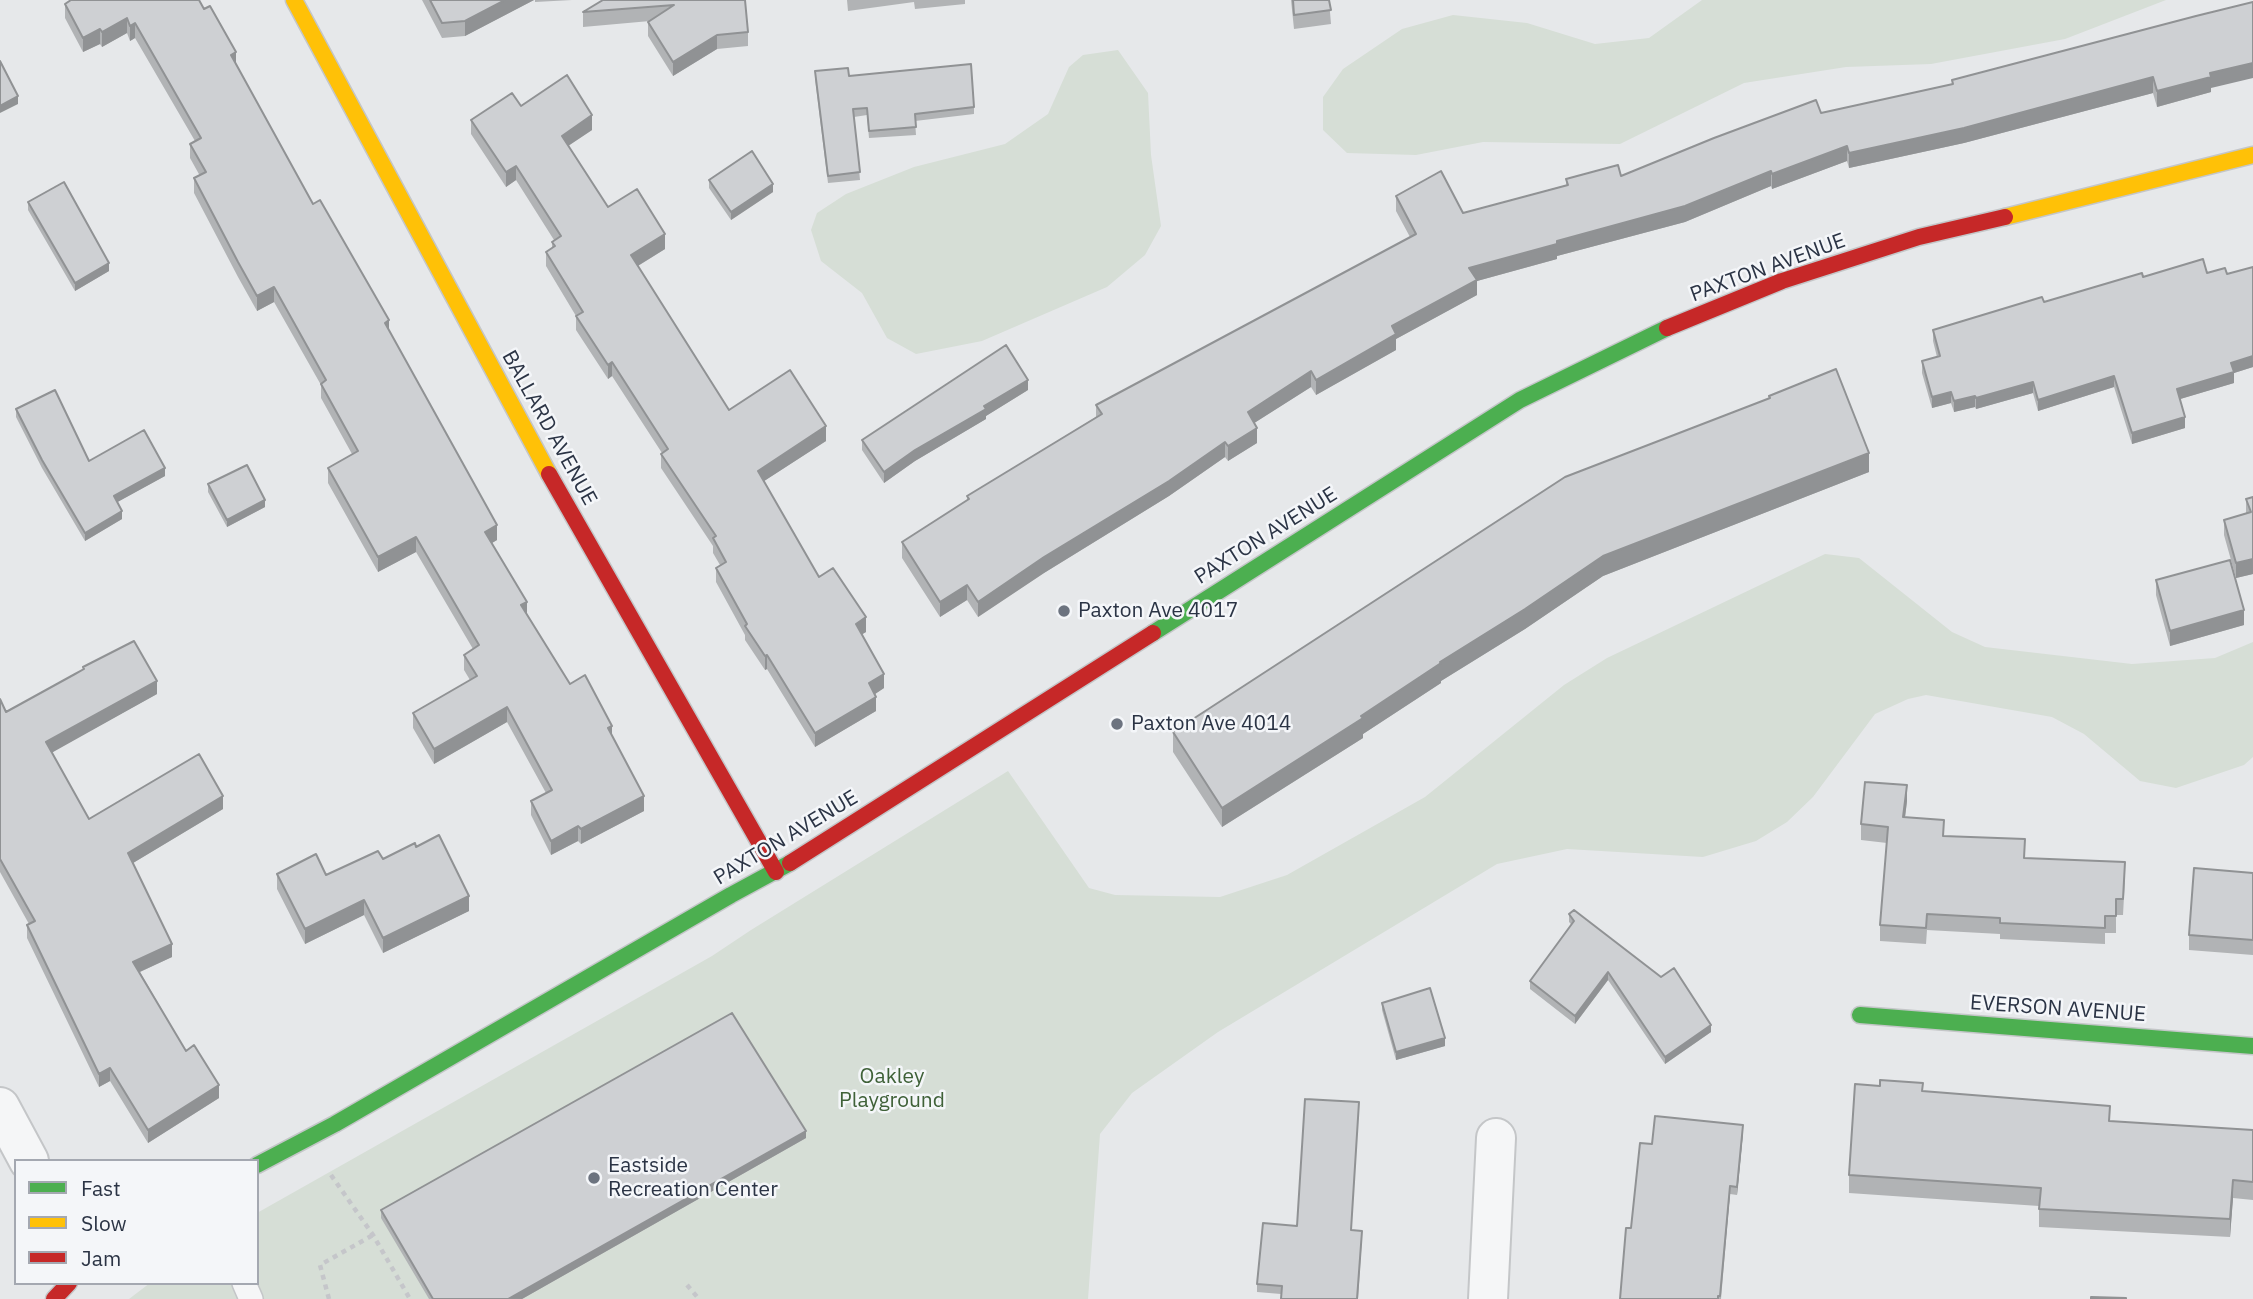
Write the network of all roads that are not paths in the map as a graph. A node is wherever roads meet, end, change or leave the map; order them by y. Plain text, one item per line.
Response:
1 (294, 0) edge
2 (2253, 155) edge
3 (776, 872) junction
4 (1860, 1015) dead end
5 (2253, 1046) edge
6 (0, 1107) edge
7 (1496, 1138) dead end
8 (28, 1159) edge
9 (259, 1165) edge
10 (67, 1285) edge
11 (54, 1299) edge
12 (1488, 1299) edge

1 - 3 street, BALLARD AVENUE
2 - 3 street, PAXTON AVENUE
3 - 9 street, PAXTON AVENUE
4 - 5 street, EVERSON AVENUE
6 - 8 street
7 - 12 street
10 - 11 street

